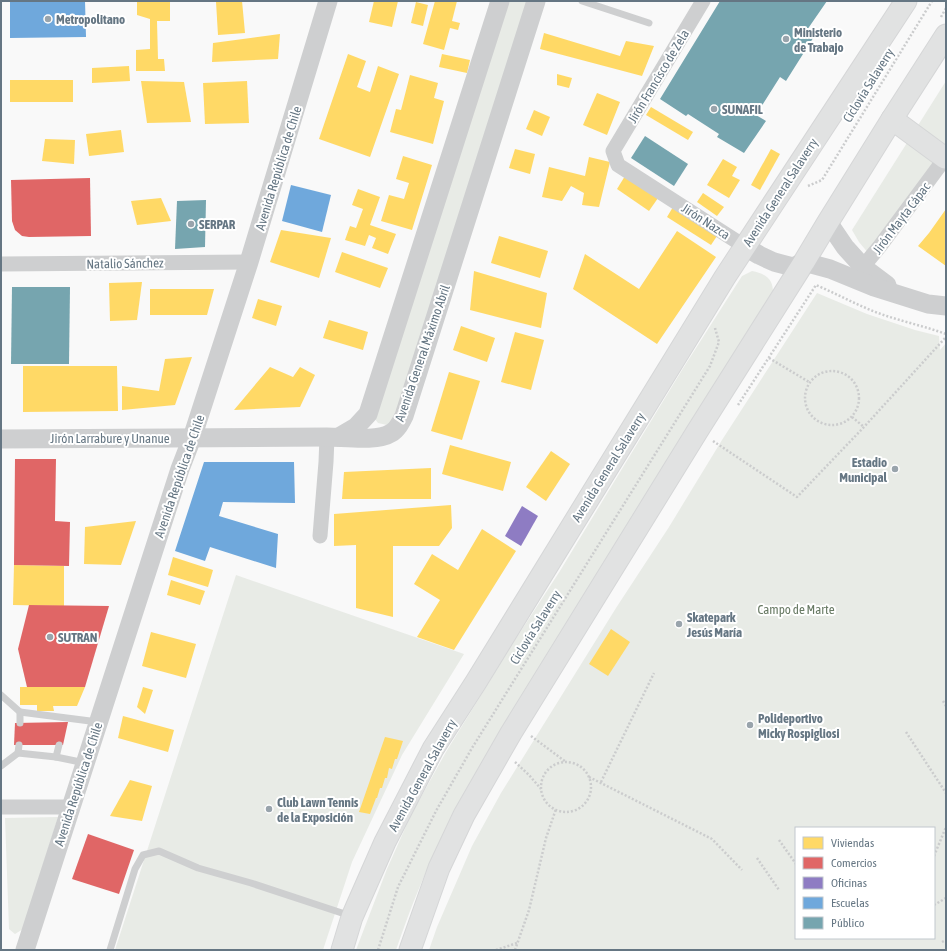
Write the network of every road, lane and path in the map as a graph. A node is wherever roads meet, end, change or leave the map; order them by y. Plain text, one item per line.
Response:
1 (328, 1) edge
2 (500, 1) edge
3 (536, 1) edge
4 (582, 1) edge
5 (703, 1) edge
6 (906, 1) edge
7 (932, 1) edge
8 (649, 23) dead end
9 (946, 35) edge
10 (892, 119) junction
11 (613, 151) joint
12 (946, 157) edge
13 (822, 180) dead end
14 (828, 222) junction
15 (744, 246) junction
16 (249, 262) junction
17 (804, 262) junction
18 (1, 264) edge
19 (858, 273) junction
20 (946, 306) edge
21 (714, 322) dead end
22 (946, 334) edge
23 (946, 337) edge
24 (769, 358) junction
25 (809, 382) junction
26 (735, 409) dead end
27 (368, 414) junction
28 (852, 417) junction
29 (401, 422) junction
30 (864, 427) junction
31 (698, 430) junction
32 (333, 437) junction
33 (192, 438) junction
34 (1, 439) edge
35 (320, 536) dead end
36 (654, 673) dead end
37 (1, 695) edge
38 (943, 701) dead end
39 (946, 706) edge
40 (20, 712) junction
41 (98, 722) junction
42 (20, 723) dead end
43 (906, 732) dead end
44 (527, 742) dead end
45 (19, 745) dead end
46 (59, 745) dead end
47 (18, 753) junction
48 (56, 757) junction
49 (566, 762) junction
50 (85, 763) junction
51 (1, 766) edge
52 (510, 767) dead end
53 (589, 777) junction
54 (601, 782) junction
55 (542, 789) junction
56 (946, 793) edge
57 (1, 807) edge
58 (71, 807) junction
59 (556, 809) junction
60 (946, 827) edge
61 (779, 840) dead end
62 (935, 854) edge
63 (757, 858) dead end
64 (795, 863) edge
65 (742, 870) dead end
66 (778, 890) dead end
67 (946, 898) edge
68 (935, 904) edge
69 (352, 917) junction
70 (946, 940) edge
71 (942, 942) dead end
72 (517, 943) junction
73 (25, 950) edge
74 (110, 950) edge
75 (342, 950) edge
76 (378, 950) edge
77 (410, 950) edge
78 (496, 950) edge
79 (514, 950) edge

1 - 16 street, Avenida República de Chile
2 - 27 street
3 - 29 street, Avenida General Máximo Abril
4 - 8 lane
5 - 11 street, Jirón Francisco de Zela
6 - 15 main road, Avenida General Salaverry
7 - 13 path, Ciclovía Salaverry
9 - 10 main road
10 - 12 main road
10 - 14 main road
11 - 15 street, Jirón Nazca
12 - 19 street, Jirón Mayta Cápac
14 - 17 main road
14 - 19 street, Jirón Nazca
15 - 17 street, Jirón Nazca
15 - 69 main road, Avenida General Salaverry
16 - 18 street, Natalio Sánchez
16 - 33 street, Avenida República de Chile
17 - 19 street, Jirón Nazca
17 - 31 main road
19 - 20 street, Jirón Nazca
21 - 76 path, Ciclovía Salaverry
22 - 24 path
23 - 30 path
24 - 25 path
24 - 26 path
25 - 28 path
25 - 28 path
27 - 29 street
27 - 32 street
28 - 30 path
29 - 32 street, Avenida General Máximo Abril
30 - 31 path
31 - 77 main road
32 - 33 street, Jirón Larrabure y Unanue
32 - 35 street
33 - 34 street, Jirón Larrabure y Unanue
33 - 41 street, Avenida República de Chile
36 - 54 path
37 - 40 lane
38 - 39 path
40 - 41 lane
40 - 42 lane
41 - 50 street, Avenida República de Chile
43 - 56 path
44 - 49 path
45 - 47 lane
46 - 48 lane
47 - 48 lane
47 - 51 lane
48 - 50 lane
49 - 53 path
49 - 55 path
50 - 58 street, Avenida República de Chile
52 - 55 path
53 - 54 path
53 - 59 path
54 - 65 path
55 - 59 path
57 - 58 street
58 - 73 street, Avenida República de Chile
59 - 72 path
60 - 62 path
61 - 64 path
63 - 66 path
67 - 68 path
69 - 74 lane
69 - 75 main road, Avenida General Salaverry
70 - 71 path
72 - 78 path
72 - 79 path

